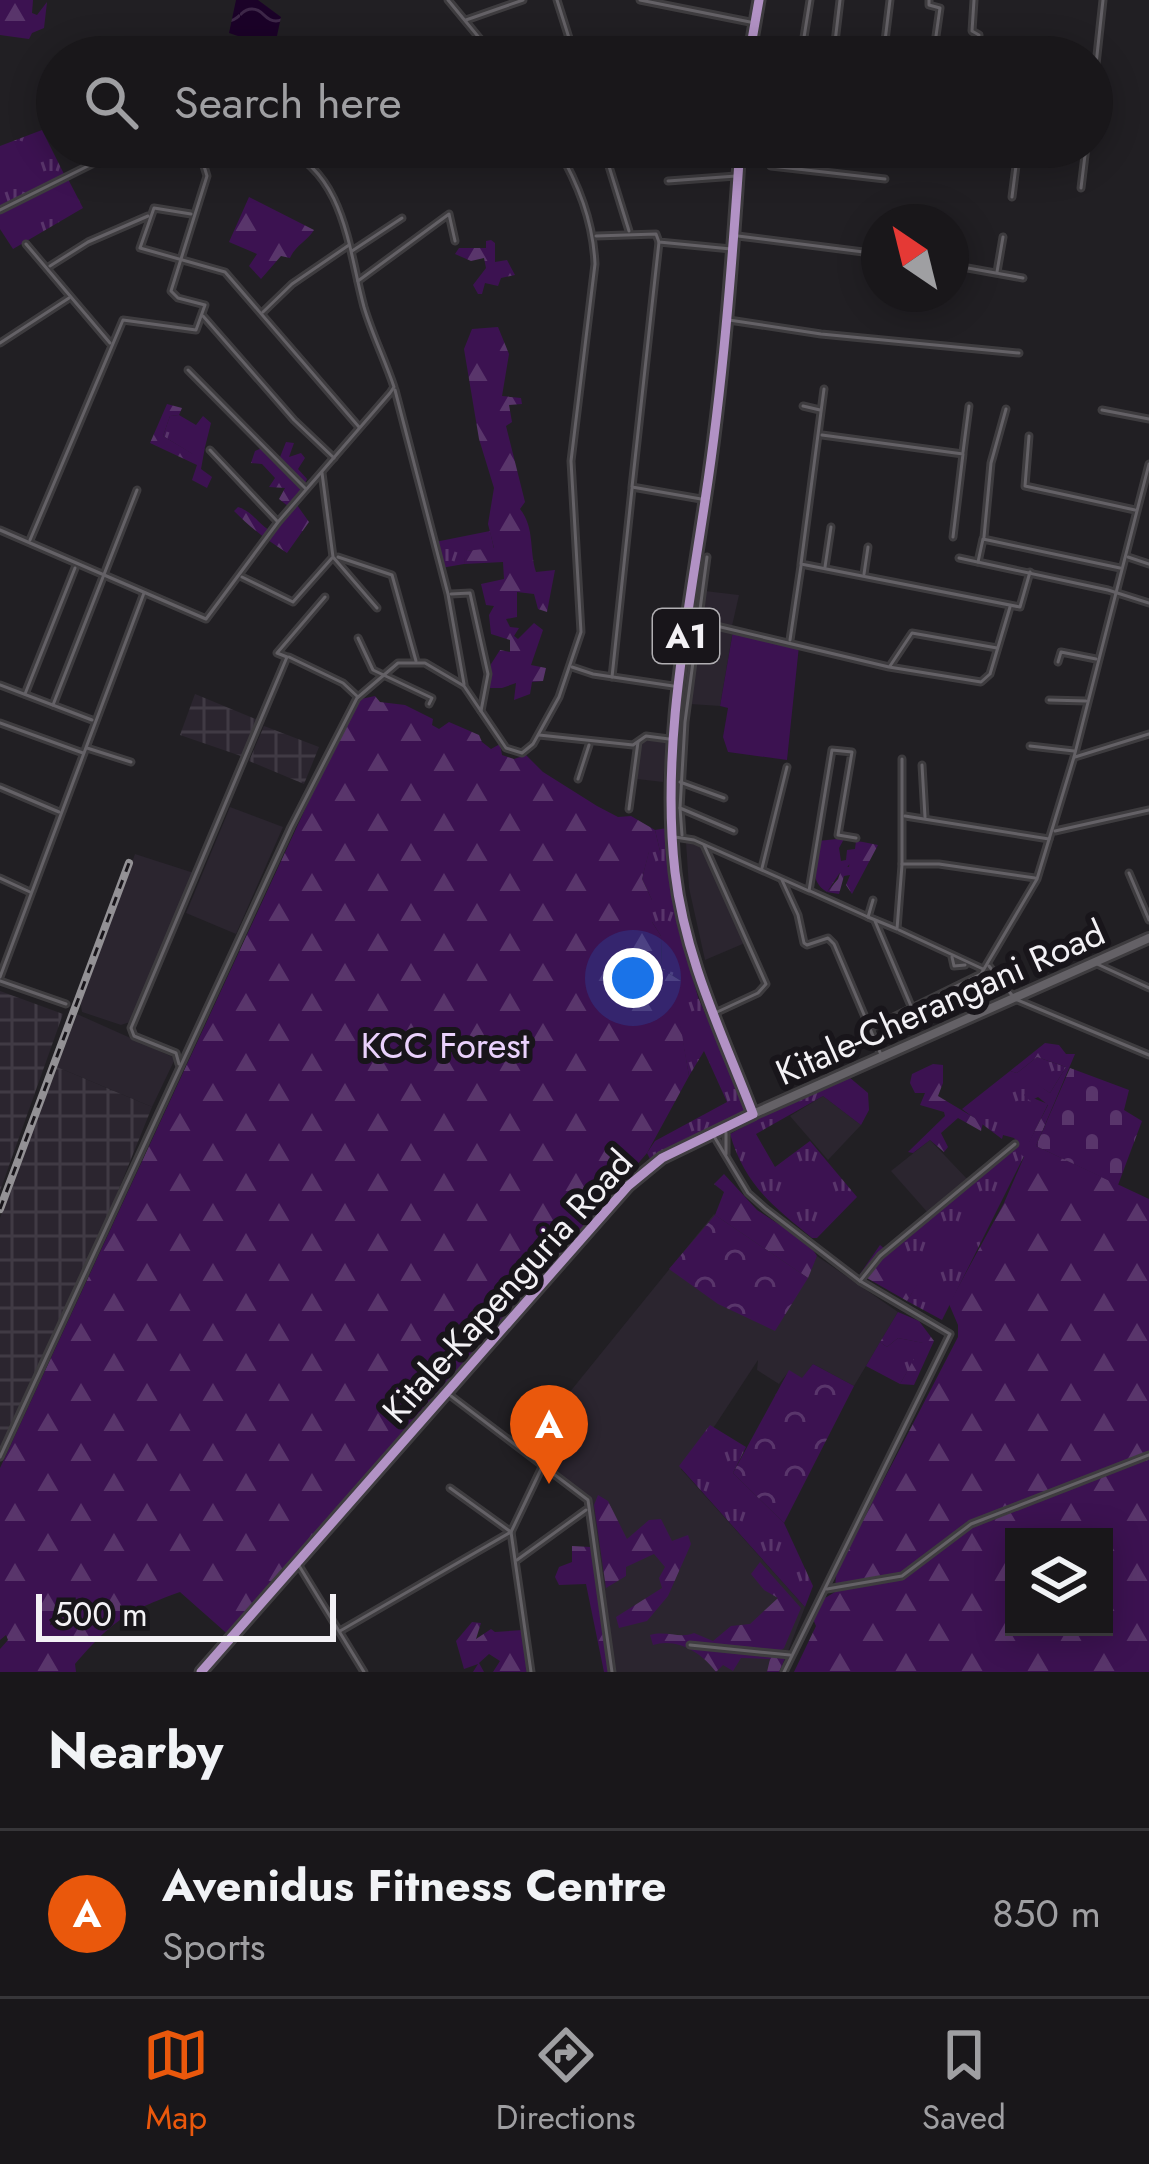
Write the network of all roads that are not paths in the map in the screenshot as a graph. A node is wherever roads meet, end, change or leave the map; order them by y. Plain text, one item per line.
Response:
1 (448, 0) edge
2 (557, 0) edge
3 (640, 0) edge
4 (810, 0) edge
5 (840, 0) edge
6 (890, 0) edge
7 (929, 0) edge
8 (974, 0) edge
9 (1102, 0) edge
10 (518, 1) edge
11 (755, 1) edge
12 (465, 21) junction
13 (754, 23) junction
14 (478, 36) edge
15 (568, 36) edge
16 (752, 36) edge
17 (804, 36) edge
18 (837, 36) edge
19 (886, 36) edge
20 (936, 36) edge
21 (979, 36) edge
22 (1098, 36) edge
23 (84, 168) edge
24 (205, 168) edge
25 (314, 168) edge
26 (568, 168) edge
27 (610, 168) edge
28 (739, 168) edge
29 (788, 168) edge
30 (1016, 168) edge
31 (1083, 168) edge
32 (738, 176) junction
33 (885, 179) dead end
34 (668, 181) dead end
35 (1081, 188) dead end
36 (1012, 197) dead end
37 (0, 210) edge
38 (149, 214) junction
39 (194, 214) junction
40 (402, 218) dead end
41 (630, 234) junction
42 (594, 236) junction
43 (734, 236) junction
44 (1004, 237) dead end
45 (455, 241) dead end
46 (659, 242) junction
47 (26, 244) dead end
48 (350, 248) junction
49 (733, 249) junction
50 (861, 252) edge
51 (180, 257) junction
52 (49, 267) junction
53 (969, 269) edge
54 (996, 274) junction
55 (1023, 278) dead end
56 (358, 281) junction
57 (70, 297) junction
58 (261, 313) junction
59 (202, 315) junction
60 (727, 320) junction
61 (0, 344) edge
62 (111, 345) junction
63 (1019, 353) dead end
64 (188, 370) dead end
65 (394, 386) junction
66 (824, 389) dead end
67 (803, 406) dead end
68 (969, 406) dead end
69 (1006, 409) dead end
70 (821, 410) junction
71 (1102, 410) dead end
72 (1149, 419) edge
73 (360, 428) junction
74 (818, 434) junction
75 (1029, 436) dead end
76 (210, 450) dead end
77 (963, 454) junction
78 (334, 458) junction
79 (1149, 464) edge
80 (1148, 471) edge
81 (322, 472) junction
82 (632, 487) junction
83 (306, 489) junction
84 (136, 490) dead end
85 (705, 500) junction
86 (1137, 511) junction
87 (278, 522) junction
88 (831, 527) dead end
89 (0, 530) edge
90 (953, 537) dead end
91 (983, 539) junction
92 (29, 542) junction
93 (868, 547) dead end
94 (334, 557) junction
95 (706, 557) dead end
96 (1126, 557) junction
97 (959, 558) dead end
98 (978, 562) junction
99 (76, 564) junction
100 (801, 564) junction
101 (1149, 564) edge
102 (825, 569) junction
103 (1122, 569) junction
104 (1030, 572) junction
105 (102, 575) junction
106 (239, 576) junction
107 (864, 576) junction
108 (144, 592) junction
109 (1116, 593) junction
110 (448, 594) junction
111 (325, 597) dead end
112 (1149, 603) edge
113 (1010, 605) junction
114 (377, 608) dead end
115 (693, 621) junction
116 (358, 638) dead end
117 (790, 642) junction
118 (997, 648) junction
119 (287, 657) junction
120 (1098, 660) junction
121 (417, 662) junction
122 (1058, 662) dead end
123 (572, 667) junction
124 (889, 667) junction
125 (380, 675) junction
126 (612, 677) junction
127 (0, 685) edge
128 (464, 686) junction
129 (681, 688) junction
130 (25, 694) junction
131 (358, 697) junction
132 (1049, 700) dead end
133 (1088, 701) junction
134 (429, 704) dead end
135 (53, 705) junction
136 (481, 713) junction
137 (94, 720) junction
138 (0, 723) edge
139 (537, 734) junction
140 (1149, 734) edge
141 (674, 739) junction
142 (638, 741) junction
143 (590, 743) junction
144 (1030, 746) dead end
145 (84, 750) junction
146 (1075, 754) junction
147 (902, 759) dead end
148 (131, 762) dead end
149 (922, 764) dead end
150 (787, 767) dead end
151 (578, 779) dead end
152 (676, 781) junction
153 (0, 787) edge
154 (724, 798) dead end
155 (680, 808) junction
156 (628, 809) dead end
157 (1149, 810) edge
158 (62, 813) junction
159 (902, 815) junction
160 (925, 819) junction
161 (734, 831) dead end
162 (1054, 832) junction
163 (677, 837) junction
164 (856, 838) dead end
165 (1051, 839) junction
166 (703, 844) junction
167 (902, 864) junction
168 (762, 870) junction
169 (1129, 873) dead end
170 (0, 878) edge
171 (1037, 878) junction
172 (782, 879) junction
173 (809, 891) junction
174 (32, 893) junction
175 (873, 900) dead end
176 (868, 916) junction
177 (875, 920) junction
178 (1149, 920) edge
179 (898, 929) junction
180 (1149, 938) edge
181 (952, 955) junction
182 (1095, 963) junction
183 (965, 965) dead end
184 (986, 967) junction
185 (0, 979) edge
186 (1149, 988) edge
187 (1015, 999) junction
188 (66, 1004) dead end
189 (912, 1008) junction
190 (711, 1015) junction
191 (871, 1028) junction
192 (1149, 1055) edge
193 (882, 1058) junction
194 (180, 1065) junction
195 (752, 1114) junction
196 (726, 1128) junction
197 (712, 1134) junction
198 (1016, 1144) dead end
199 (726, 1156) junction
200 (860, 1281) junction
201 (447, 1392) junction
202 (1149, 1454) edge
203 (0, 1457) edge
204 (543, 1465) junction
205 (450, 1488) dead end
206 (587, 1509) junction
207 (511, 1532) junction
208 (517, 1560) junction
209 (297, 1562) junction
210 (825, 1589) junction
211 (340, 1631) junction
212 (690, 1645) dead end
213 (792, 1655) junction
214 (201, 1672) edge
215 (364, 1672) edge
216 (531, 1672) edge
217 (612, 1672) edge
218 (784, 1672) edge

1 - 12 street
2 - 15 street
3 - 13 street
4 - 17 street
5 - 18 street
6 - 19 street
7 - 20 street
8 - 21 street
9 - 22 street
10 - 12 street
11 - 13 highway
12 - 14 street
13 - 16 highway
23 - 37 street
24 - 39 street
25 - 48 street
26 - 42 street
27 - 41 street
28 - 32 highway, A1
29 - 33 street
30 - 36 street
31 - 35 street
32 - 34 street
32 - 43 highway, A1
38 - 39 street
38 - 51 street
38 - 52 street
39 - 51 street
40 - 48 street
41 - 42 street
41 - 46 street
42 - 123 street
43 - 49 highway, A1
43 - 50 street
44 - 54 street
45 - 56 street
46 - 49 street
46 - 82 street
47 - 52 street
48 - 56 street
48 - 58 street
49 - 60 highway, A1
51 - 58 street
51 - 59 street
52 - 57 street
53 - 54 street
54 - 55 street
56 - 65 street
57 - 61 street
57 - 62 street
58 - 73 street
59 - 62 street
59 - 78 street
60 - 63 street
60 - 85 highway, A1
62 - 92 street
64 - 83 street
65 - 73 street
65 - 110 street
66 - 70 street
67 - 70 street
68 - 77 street
69 - 91 street
70 - 74 street
71 - 72 street
73 - 78 street
74 - 77 street
74 - 100 street
75 - 86 street
76 - 87 street
77 - 90 street
78 - 81 street
79 - 80 street
80 - 86 street
81 - 83 street
81 - 94 street
82 - 85 street
82 - 126 street
83 - 87 street
84 - 105 street
85 - 115 highway, A1
86 - 96 street
87 - 106 street
88 - 102 street
89 - 92 street
91 - 98 street
91 - 103 street
92 - 99 street
93 - 107 street
94 - 106 street
94 - 114 street
94 - 121 street
95 - 115 street
96 - 101 street
96 - 103 street
97 - 98 street
98 - 104 street
99 - 105 street
99 - 130 street
100 - 102 street
100 - 117 street
102 - 107 street
103 - 109 street
104 - 109 street
104 - 113 street
105 - 108 street
105 - 135 street
106 - 108 street
107 - 113 street
108 - 137 street
109 - 112 street
109 - 120 street
110 - 128 street
110 - 136 street
111 - 119 street
113 - 118 street
115 - 117 street
115 - 129 highway, A1
115 - 152 street
116 - 125 street
117 - 124 street
118 - 124 street
118 - 124 street
119 - 131 street
119 - 194 street
120 - 122 street
120 - 133 street
121 - 125 street
121 - 128 street
123 - 126 street
123 - 139 street
125 - 131 street
125 - 134 street
126 - 129 street
127 - 130 street
128 - 136 street
129 - 141 highway, A1
130 - 135 street
131 - 194 street
132 - 133 street
133 - 146 street
135 - 137 street
136 - 139 street
137 - 145 street
138 - 145 street
139 - 143 street
140 - 146 street
141 - 142 street
141 - 152 highway, A1
142 - 143 street
142 - 156 street
143 - 151 street
144 - 146 street
145 - 148 street
145 - 158 street
146 - 162 street
147 - 159 street
149 - 160 street
150 - 168 street
152 - 154 street
152 - 155 street
152 - 163 highway, A1
153 - 158 street
155 - 161 street
155 - 163 street
157 - 162 street
158 - 174 street
159 - 160 street
159 - 167 street
160 - 165 street
162 - 165 street
163 - 166 street
163 - 190 highway, A1
164 - 173 street
165 - 171 street
166 - 168 street
166 - 190 street
167 - 171 street
167 - 179 street
168 - 172 street
169 - 178 street
170 - 174 street
171 - 184 street
172 - 173 street
172 - 191 street
173 - 176 street
174 - 185 street
175 - 176 street
176 - 177 street
177 - 179 street
177 - 189 street
179 - 181 street
180 - 182 main road, Kitale-Cherangani Road
181 - 183 street
181 - 184 street
182 - 186 street
182 - 187 main road, Kitale-Cherangani Road
184 - 187 street
184 - 189 street
185 - 188 street
187 - 192 street
187 - 193 main road, Kitale-Cherangani Road
189 - 191 street
190 - 195 highway, A1
191 - 193 street
193 - 195 main road, Kitale-Cherangani Road
194 - 203 street
195 - 196 highway, Kitale-Kapenguria Road
196 - 197 highway, Kitale-Kapenguria Road
196 - 199 street
197 - 199 street
197 - 201 highway, Kitale-Kapenguria Road
198 - 200 street
199 - 200 street
200 - 210 street
201 - 204 street
201 - 209 highway, Kitale-Kapenguria Road
202 - 210 street
204 - 206 street
204 - 207 street
205 - 207 street
206 - 208 street
206 - 217 street
207 - 208 street
207 - 211 street
208 - 216 street
209 - 211 street
209 - 214 highway, Kitale-Kapenguria Road
210 - 213 street
211 - 215 street
212 - 213 street
213 - 218 street

